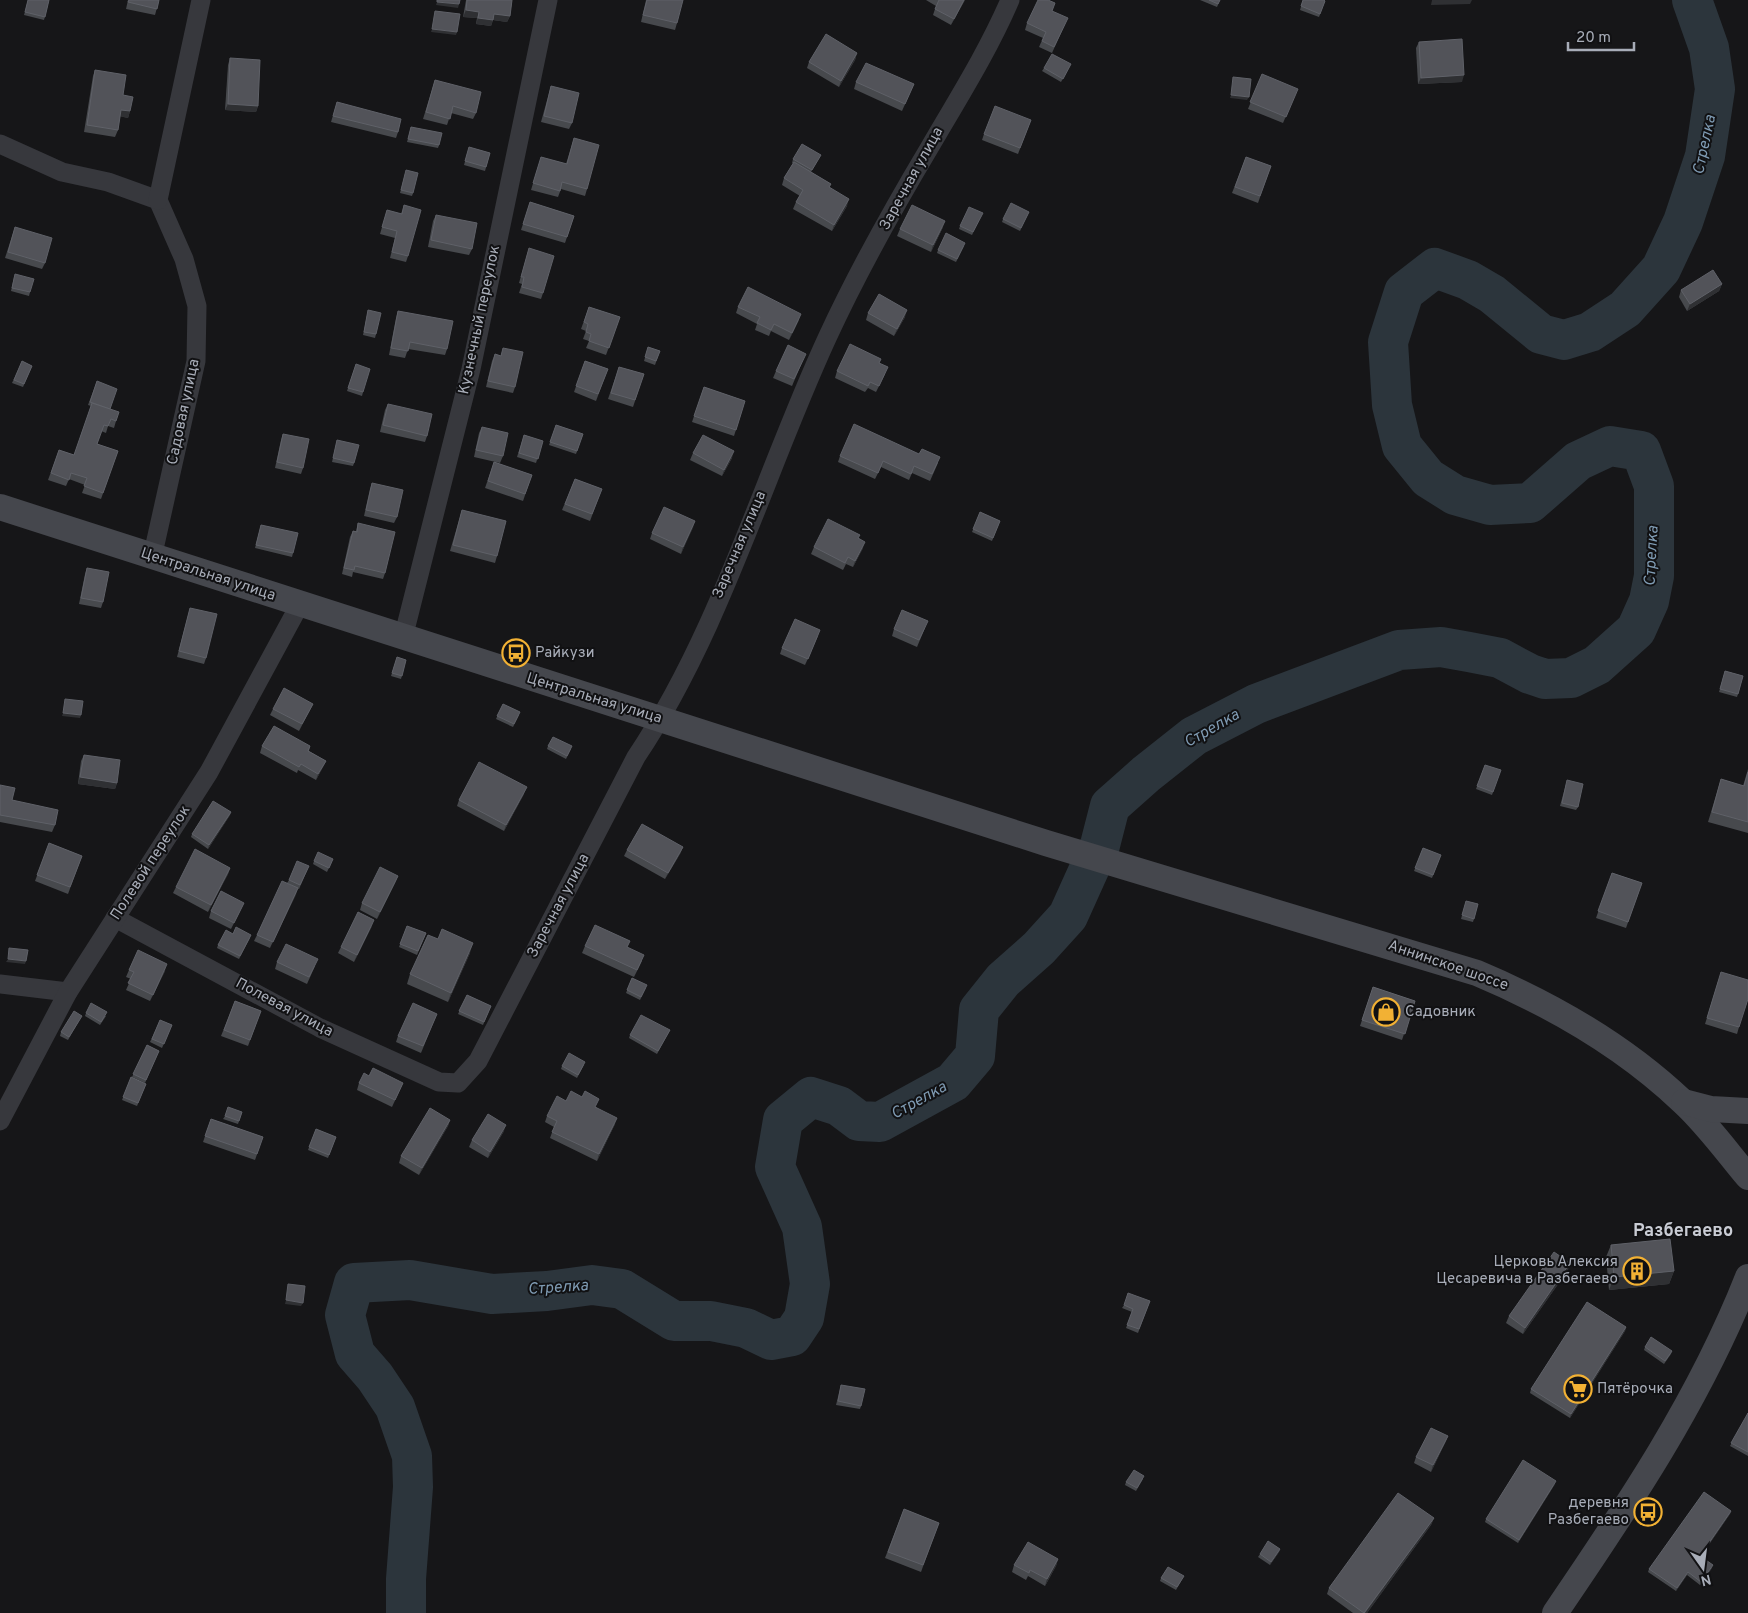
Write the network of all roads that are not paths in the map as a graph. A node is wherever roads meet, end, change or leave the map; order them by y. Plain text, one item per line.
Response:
1 (201, 0) edge
2 (548, 0) edge
3 (1010, 0) edge
4 (0, 144) edge
5 (158, 200) junction
6 (0, 507) edge
7 (152, 558) junction
8 (300, 604) junction
9 (403, 638) junction
10 (661, 720) junction
11 (1149, 874) joint
12 (115, 918) junction
13 (0, 984) edge
14 (68, 992) junction
15 (458, 1083) joint
16 (1684, 1102) junction
17 (1748, 1111) edge
18 (0, 1121) edge
19 (1748, 1177) edge
20 (1748, 1278) edge
21 (1739, 1315) edge
22 (1555, 1613) edge

1 - 5 street
2 - 9 street, Кузнечный переулок
3 - 10 street, Заречная улица
4 - 5 street
5 - 7 street, Садовая улица
6 - 7 main road, Центральная улица
7 - 8 main road, Центральная улица
8 - 9 main road, Центральная улица
8 - 12 street, Полевой переулок
9 - 10 main road, Центральная улица
10 - 11 main road, Центральная улица
10 - 15 street, Заречная улица
11 - 16 main road, Аннинское шоссе
12 - 14 street, Полевой переулок
12 - 15 street, Полевая улица
13 - 14 street
14 - 18 street, Полевой переулок
16 - 17 main road
16 - 19 main road, Аннинское шоссе
20 - 21 main road
21 - 22 main road

